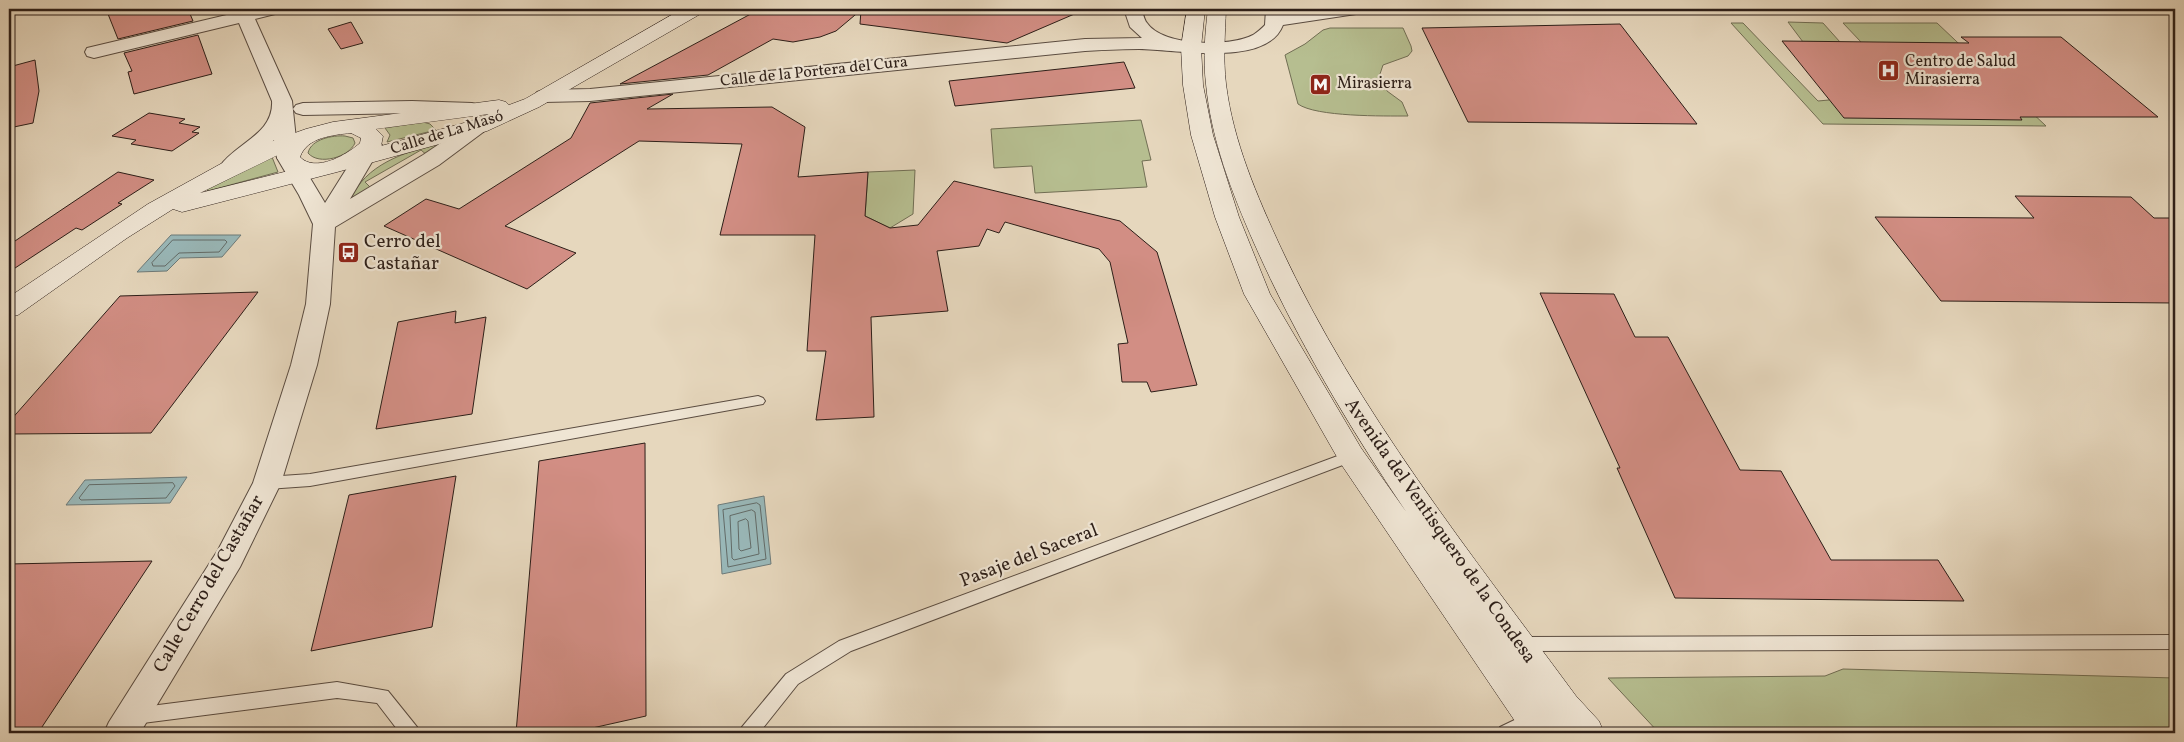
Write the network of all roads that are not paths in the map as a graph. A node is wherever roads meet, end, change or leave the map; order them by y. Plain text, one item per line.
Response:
1 (273, 9) edge
2 (695, 9) edge
3 (1196, 9) edge
4 (1217, 9) edge
5 (1343, 9) edge
6 (1356, 9) edge
7 (1370, 9) edge
8 (244, 12) edge
9 (1276, 15) edge
10 (1136, 17) edge
11 (1085, 45) junction
12 (1203, 48) junction
13 (94, 52) dead end
14 (544, 96) junction
15 (289, 107) junction
16 (422, 116) junction
17 (476, 118) junction
18 (453, 139) junction
19 (358, 142) junction
20 (290, 160) junction
21 (231, 166) junction
22 (249, 186) junction
23 (310, 195) junction
24 (140, 220) junction
25 (324, 224) junction
26 (9, 309) edge
27 (758, 401) dead end
28 (1351, 456) junction
29 (267, 483) junction
30 (2175, 642) edge
31 (1518, 644) junction
32 (126, 725) edge
33 (1539, 726) edge
34 (411, 733) edge
35 (748, 733) edge
36 (1506, 733) edge
37 (1586, 733) edge

1 - 8 street
2 - 14 main road, Calle de La Masó
3 - 12 main road, Avenida del Ventisquero de la Condesa
4 - 12 main road, Avenida del Ventisquero de la Condesa
5 - 6 street
6 - 7 street
6 - 9 street
8 - 13 street
8 - 15 street
9 - 12 street
10 - 11 street, Calle de la Portera del Cura
10 - 12 street
11 - 12 street, Calle de la Portera del Cura
11 - 14 street, Calle de la Portera del Cura
12 - 28 main road, Avenida del Ventisquero de la Condesa
12 - 31 main road, Avenida del Ventisquero de la Condesa
14 - 17 main road, Calle de La Masó
15 - 17 street
15 - 19 street
15 - 20 street
15 - 21 street
16 - 17 main road, Calle de La Masó
16 - 18 street
16 - 19 main road, Calle de La Masó
17 - 18 main road, Calle de La Masó
18 - 19 main road, Calle de La Masó
18 - 25 street
19 - 20 main road
19 - 20 main road
19 - 25 street, Calle Cerro del Castañar
20 - 21 main road
20 - 22 main road
20 - 23 street
21 - 24 main road
22 - 23 street
22 - 24 main road
23 - 25 street
24 - 26 main road
25 - 29 street, Calle Cerro del Castañar
27 - 29 lane
28 - 33 main road, Avenida del Ventisquero de la Condesa
28 - 35 lane, Pasaje del Saceral
29 - 32 street, Calle Cerro del Castañar
30 - 31 lane
31 - 37 main road, Avenida del Ventisquero de la Condesa
32 - 34 lane
33 - 36 lane

